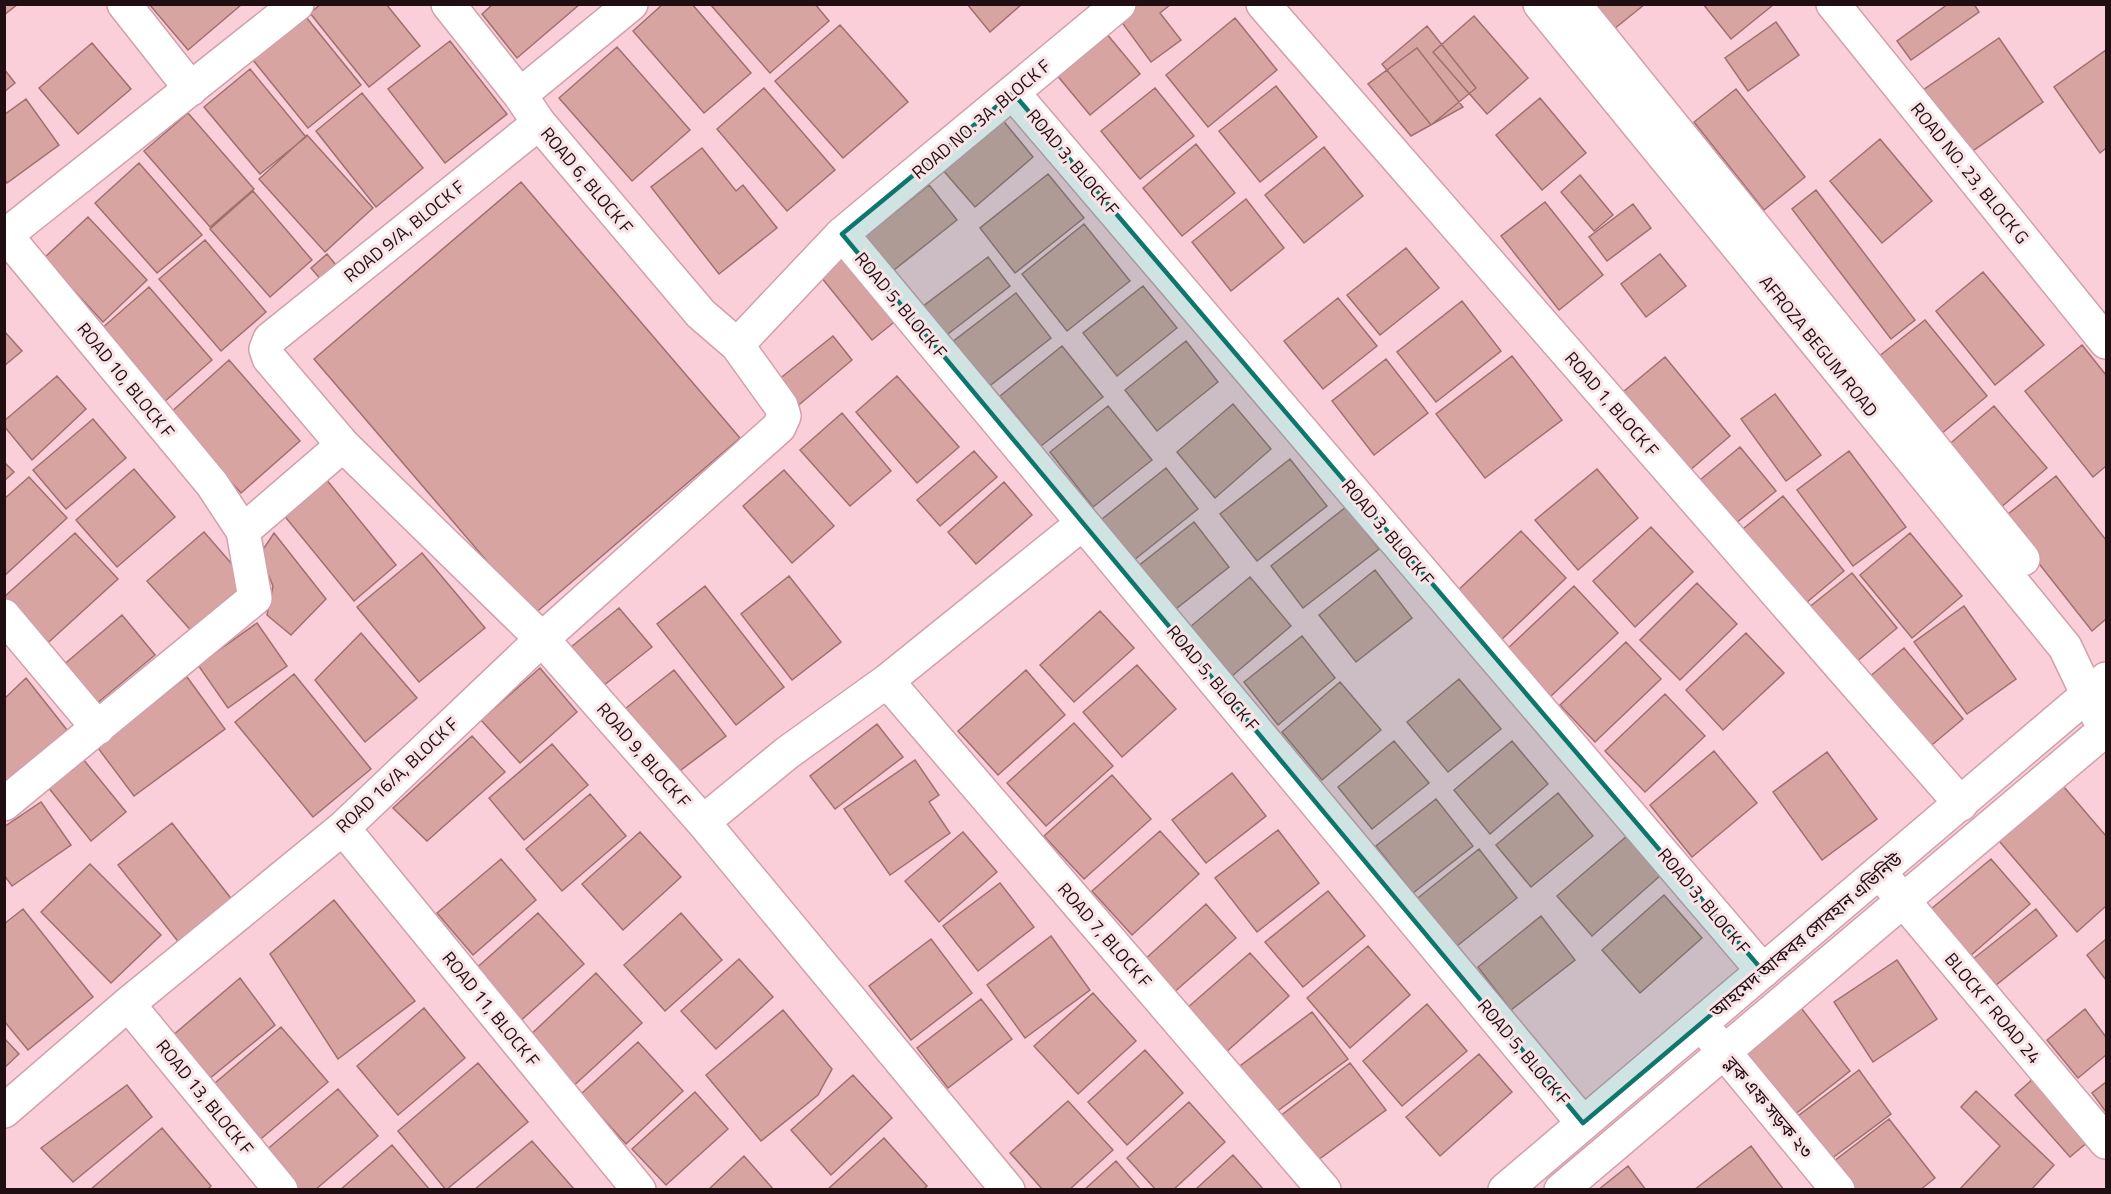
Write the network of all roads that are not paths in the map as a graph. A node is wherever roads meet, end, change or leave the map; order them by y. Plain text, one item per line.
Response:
1 (124, 4) edge
2 (297, 4) edge
3 (448, 4) edge
4 (631, 4) edge
5 (1119, 4) edge
6 (1263, 4) edge
7 (1540, 4) edge
8 (1574, 4) edge
9 (1833, 4) edge
10 (191, 89) junction
11 (1013, 93) junction
12 (520, 95) junction
13 (539, 123) junction
14 (5, 234) edge
15 (842, 234) junction
16 (270, 339) joint
17 (2106, 342) edge
18 (737, 345) junction
19 (779, 427) joint
20 (343, 445) junction
21 (1083, 523) junction
22 (243, 531) junction
23 (4, 616) edge
24 (542, 639) junction
25 (887, 681) junction
26 (2101, 686) edge
27 (98, 728) junction
28 (2106, 731) edge
29 (4, 804) edge
30 (1961, 804) junction
31 (703, 822) junction
32 (343, 828) junction
33 (1880, 873) junction
34 (1903, 901) junction
35 (1763, 971) junction
36 (128, 1004) junction
37 (1701, 1024) junction
38 (1724, 1052) junction
39 (4, 1111) edge
40 (1583, 1123) junction
41 (2106, 1142) edge
42 (281, 1190) edge
43 (639, 1190) edge
44 (1008, 1190) edge
45 (1323, 1190) edge
46 (1505, 1190) edge
47 (1562, 1190) edge
48 (1838, 1190) edge

1 - 10 street
2 - 10 street
3 - 12 street, ROAD 6, BLOCK F
4 - 12 street
5 - 11 street, ROAD NO. 3A ,BLOCK F
6 - 30 street, ROAD 1, BLOCK F
7 - 26 street, AFROZA BEGUM ROAD
8 - 26 street, AFROZA BEGUM ROAD
9 - 17 street, ROAD NO. 23, BLOCK G
10 - 14 street
11 - 15 street, ROAD NO. 3A ,BLOCK F
11 - 35 street, ROAD 3, BLOCK F
12 - 13 street, ROAD 6, BLOCK F
13 - 16 street, ROAD 9/A, BLOCK F
13 - 18 street, ROAD 6, BLOCK F
14 - 22 street, ROAD 10, BLOCK F
15 - 18 street, ROAD NO. 3A ,BLOCK F
15 - 21 street, ROAD 5, BLOCK F
16 - 20 street, ROAD 9, BLOCK F
18 - 19 street, ROAD 6, BLOCK F
19 - 24 street, ROAD 16/A, BLOCK F
20 - 22 street
20 - 24 street, ROAD 9, BLOCK F
21 - 25 street
21 - 40 street, ROAD 5, BLOCK F
22 - 27 street
23 - 27 street
24 - 31 street, ROAD 9, BLOCK F
24 - 32 street, ROAD 16/A, BLOCK F
25 - 31 street
25 - 45 street, ROAD 7, BLOCK F
26 - 28 street
26 - 30 street, আহমেদ আকবর সোবহান এভিনিউ
27 - 29 street
28 - 34 street, আহমেদ আকবর সোবহান এভিনিউ
30 - 33 street, আহমেদ আকবর সোবহান এভিনিউ
31 - 44 street, ROAD 9, BLOCK F
32 - 36 street, ROAD 16/A, BLOCK F
32 - 43 street, ROAD 11, BLOCK F
33 - 34 street, BLOCK F ROAD 24
33 - 35 street, আহমেদ আকবর সোবহান এভিনিউ
34 - 38 street, আহমেদ আকবর সোবহান এভিনিউ
34 - 41 street, BLOCK F ROAD 24
35 - 37 street, আহমেদ আকবর সোবহান এভিনিউ
36 - 39 street, ROAD 16/A, BLOCK F
36 - 42 street, ROAD 13, BLOCK F
37 - 38 street, ব্লক এফ সড়ক ২৩
37 - 40 street, আহমেদ আকবর সোবহান এভিনিউ
38 - 47 street, আহমেদ আকবর সোবহান এভিনিউ
38 - 48 street, ব্লক এফ সড়ক ২৩
40 - 46 street, আহমেদ আকবর সোবহান এভিনিউ

